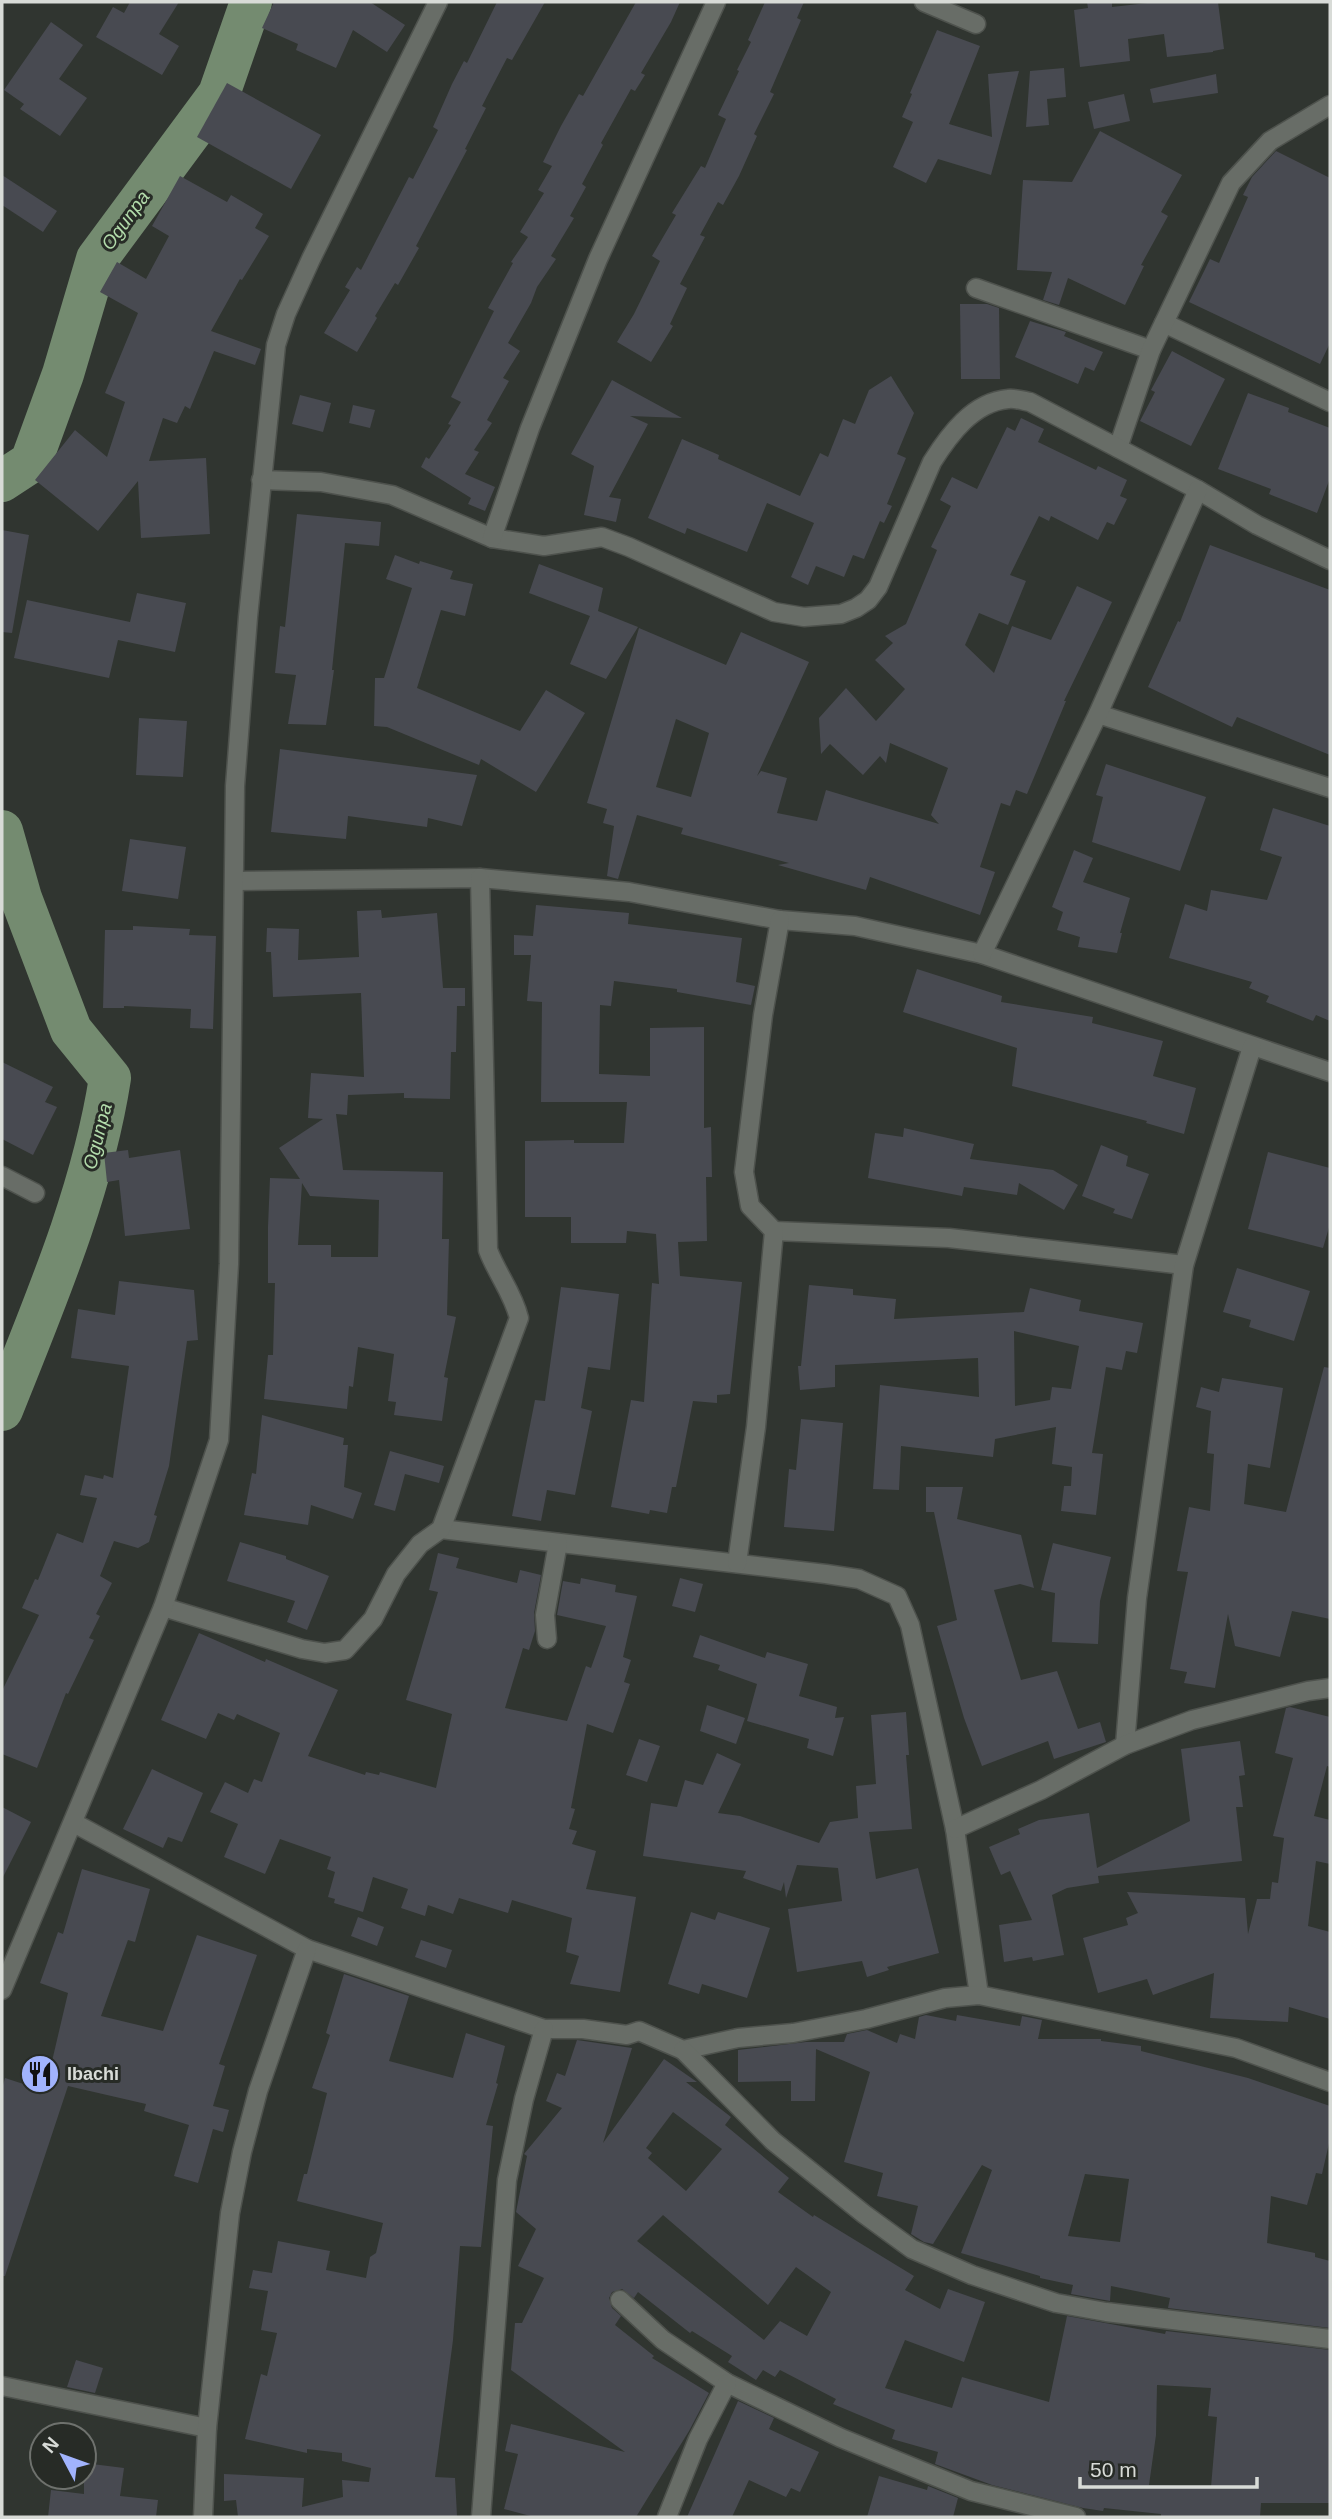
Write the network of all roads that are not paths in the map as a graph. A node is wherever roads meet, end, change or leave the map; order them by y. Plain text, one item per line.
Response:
1 (438, 2) edge
2 (716, 2) edge
3 (924, 2) edge
4 (976, 24) dead end
5 (1330, 106) edge
6 (976, 288) dead end
7 (1164, 323) junction
8 (1152, 350) junction
9 (1330, 402) edge
10 (1118, 448) junction
11 (261, 480) junction
12 (1198, 490) junction
13 (492, 537) junction
14 (1330, 560) edge
15 (1098, 714) junction
16 (1330, 788) edge
17 (480, 878) junction
18 (235, 881) junction
19 (780, 920) junction
20 (982, 954) junction
21 (1252, 1047) junction
22 (1330, 1072) edge
23 (2, 1176) edge
24 (35, 1193) dead end
25 (774, 1231) junction
26 (1184, 1265) junction
27 (441, 1530) junction
28 (558, 1543) junction
29 (737, 1563) junction
30 (163, 1607) junction
31 (547, 1639) dead end
32 (1330, 1688) edge
33 (1125, 1745) junction
34 (74, 1823) junction
35 (955, 1829) junction
36 (307, 1950) junction
37 (2, 1990) edge
38 (979, 1996) junction
39 (544, 2029) junction
40 (683, 2050) junction
41 (1330, 2082) edge
42 (620, 2300) dead end
43 (1330, 2339) edge
44 (727, 2383) junction
45 (2, 2386) edge
46 (207, 2428) junction
47 (203, 2517) edge
48 (481, 2517) edge
49 (667, 2517) edge
50 (1076, 2517) edge

1 - 11 street
2 - 13 street
3 - 4 street
5 - 7 street
6 - 8 street
7 - 8 street
7 - 9 street
8 - 10 street
10 - 12 street
10 - 13 street
11 - 13 street
11 - 18 street
12 - 14 street
12 - 15 street
15 - 16 street
15 - 20 street
17 - 18 street
17 - 19 street
17 - 27 street
18 - 30 street
19 - 20 street
19 - 25 street
20 - 21 street
21 - 22 street
21 - 26 street
23 - 24 street
25 - 26 street
25 - 29 street
26 - 33 street
27 - 28 street
27 - 30 street
28 - 29 street
28 - 31 street
29 - 35 street
30 - 34 street
32 - 33 street
33 - 35 street
34 - 36 street
34 - 37 street
35 - 38 street
36 - 39 street
36 - 46 street
38 - 40 street
38 - 41 street
39 - 40 street
39 - 48 street
40 - 43 street
42 - 44 street
44 - 49 street
44 - 50 street
45 - 46 street
46 - 47 street

